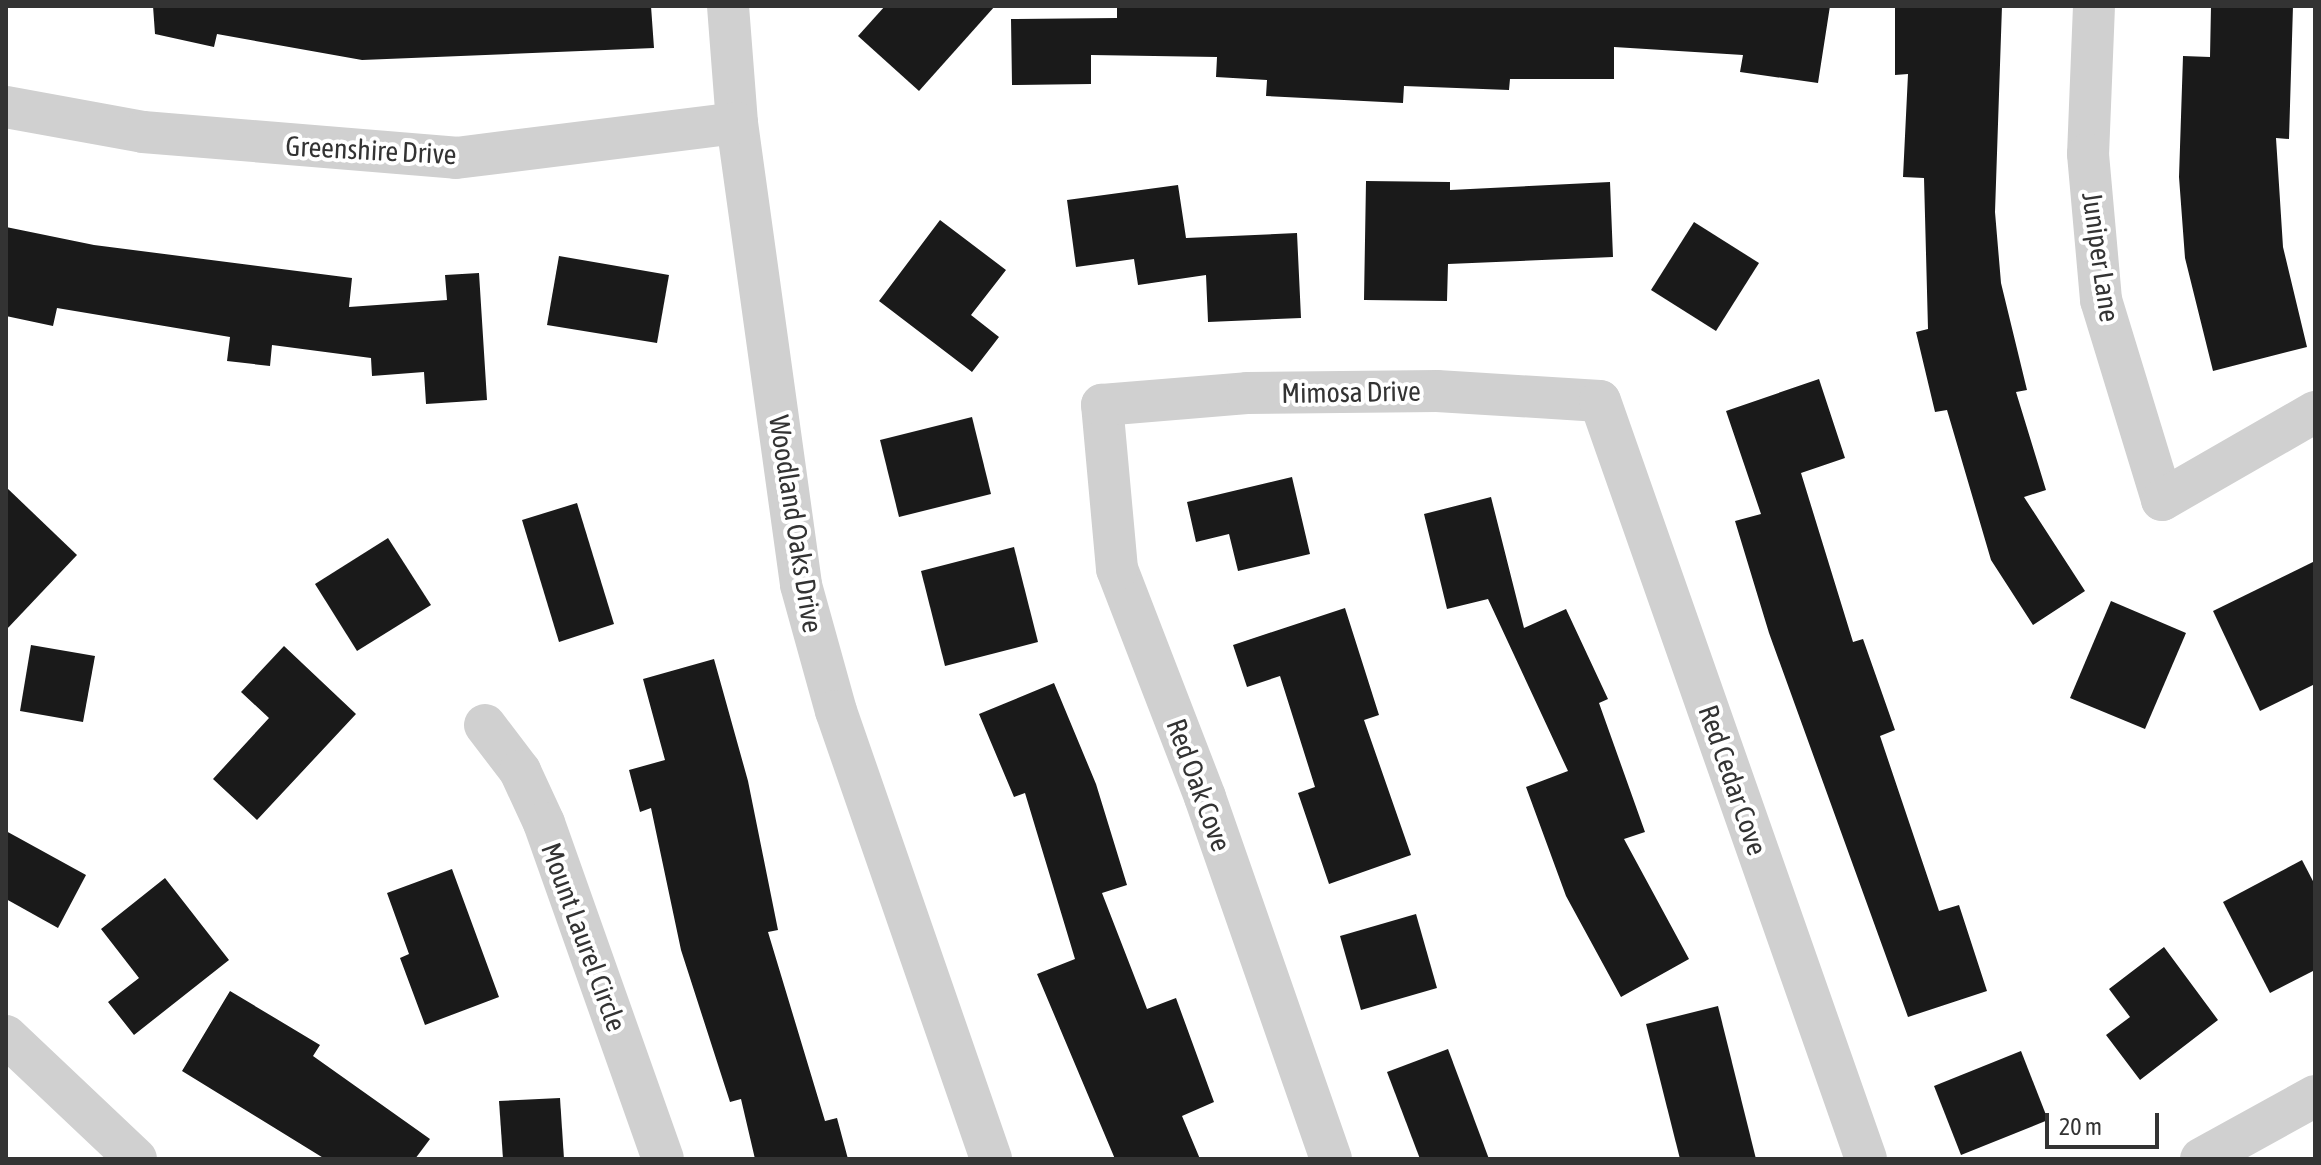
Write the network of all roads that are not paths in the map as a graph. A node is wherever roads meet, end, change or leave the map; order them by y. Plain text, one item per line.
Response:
1 (728, 6) edge
2 (2094, 6) edge
3 (6, 107) edge
4 (737, 123) junction
5 (1600, 401) joint
6 (1102, 405) joint
7 (2315, 412) edge
8 (485, 725) dead end
9 (6, 1036) edge
10 (2315, 1096) edge
11 (136, 1159) edge
12 (663, 1159) edge
13 (991, 1159) edge
14 (1331, 1159) edge
15 (1866, 1159) edge
16 (2201, 1159) edge

1 - 4 street, Woodland Oaks Drive
2 - 7 street, Juniper Lane
3 - 4 street, Greenshire Drive
4 - 13 street, Woodland Oaks Drive
5 - 6 street, Mimosa Drive
5 - 15 street, Red Cedar Cove
6 - 14 street, Red Oak Cove
8 - 12 street, Mount Laurel Circle
9 - 11 street
10 - 16 street

